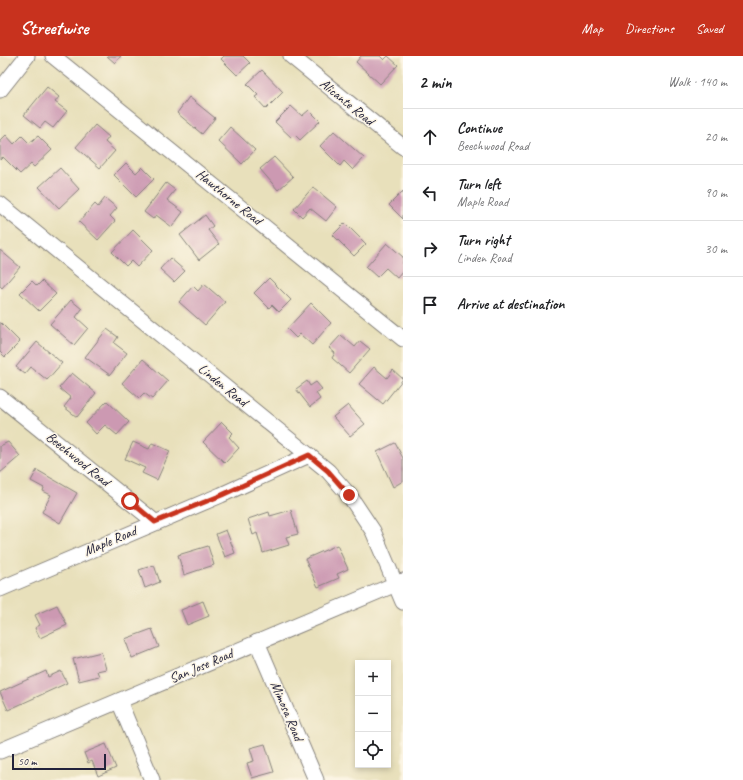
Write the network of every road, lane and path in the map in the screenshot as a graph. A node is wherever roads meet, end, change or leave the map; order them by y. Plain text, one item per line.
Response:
1 (27, 56) edge
2 (53, 56) edge
3 (291, 56) edge
4 (0, 90) edge
5 (403, 147) edge
6 (0, 204) edge
7 (403, 339) edge
8 (0, 397) edge
9 (309, 455) junction
10 (155, 522) junction
11 (399, 583) edge
12 (0, 589) edge
13 (403, 602) edge
14 (257, 642) junction
15 (119, 701) junction
16 (0, 751) edge
17 (152, 780) edge
18 (316, 780) edge

1 - 4 street
2 - 7 street, Hawthorne Road
3 - 5 street, Alicante Road
6 - 9 street, Linden Road
8 - 10 street, Beechwood Road
9 - 10 street, Maple Road
9 - 11 street, Linden Road
10 - 12 street, Maple Road
11 - 13 street, Linden Road
11 - 14 street, San Jose Road
14 - 15 street, San Jose Road
14 - 18 street, Mimosa Road
15 - 16 street, San Jose Road
15 - 17 street

